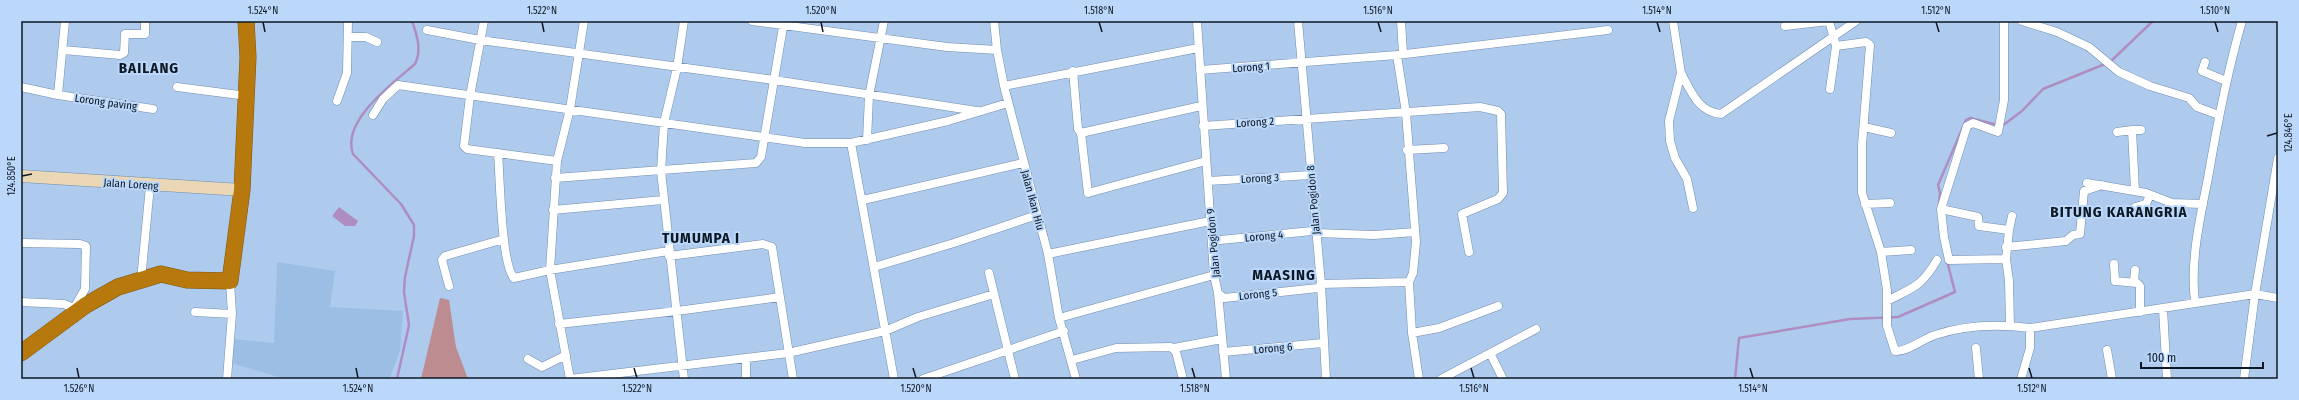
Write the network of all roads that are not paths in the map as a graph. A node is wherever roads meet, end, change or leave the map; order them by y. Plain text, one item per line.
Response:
1 (65, 21) edge
2 (145, 21) edge
3 (246, 21) edge
4 (348, 21) edge
5 (484, 21) edge
6 (584, 21) edge
7 (684, 21) edge
8 (752, 21) edge
9 (884, 21) edge
10 (994, 21) edge
11 (1197, 21) edge
12 (1298, 21) edge
13 (1401, 21) edge
14 (1673, 21) edge
15 (1828, 21) edge
16 (1856, 21) edge
17 (2004, 21) edge
18 (2022, 21) edge
19 (2242, 21) edge
20 (784, 23) edge
21 (1785, 26) dead end
22 (427, 30) dead end
23 (1608, 30) dead end
24 (349, 37) junction
25 (881, 39) junction
26 (480, 40) junction
27 (377, 42) dead end
28 (1836, 46) junction
29 (1198, 48) junction
30 (63, 50) junction
31 (996, 50) junction
32 (1400, 54) junction
33 (579, 55) junction
34 (2205, 62) dead end
35 (1302, 63) junction
36 (677, 68) junction
37 (1200, 70) junction
38 (1073, 72) junction
39 (1681, 73) junction
40 (774, 80) junction
41 (2226, 81) junction
42 (1004, 86) junction
43 (21, 87) edge
44 (177, 87) dead end
45 (1830, 89) dead end
46 (58, 95) junction
47 (247, 96) junction
48 (470, 96) junction
49 (869, 96) junction
50 (337, 101) dead end
51 (1008, 104) junction
52 (1201, 106) junction
53 (153, 109) dead end
54 (570, 109) junction
55 (977, 111) junction
56 (1406, 113) junction
57 (373, 115) dead end
58 (2219, 115) junction
59 (1306, 118) junction
60 (664, 123) junction
61 (1204, 126) junction
62 (1864, 127) junction
63 (2132, 130) junction
64 (2141, 130) dead end
65 (2117, 132) dead end
66 (1081, 133) junction
67 (1891, 133) dead end
68 (764, 136) junction
69 (867, 140) junction
70 (851, 143) junction
71 (1444, 148) dead end
72 (1408, 150) junction
73 (498, 153) junction
74 (2278, 158) edge
75 (556, 161) junction
76 (1206, 161) junction
77 (1023, 163) junction
78 (661, 171) junction
79 (1311, 175) junction
80 (21, 176) edge
81 (555, 178) junction
82 (1208, 181) junction
83 (2086, 183) dead end
84 (2102, 185) junction
85 (150, 186) junction
86 (242, 190) junction
87 (2135, 191) junction
88 (2150, 195) junction
89 (663, 200) junction
90 (863, 200) junction
91 (1890, 203) dead end
92 (1865, 204) junction
93 (2203, 204) junction
94 (1693, 208) dead end
95 (1941, 209) junction
96 (553, 210) junction
97 (2134, 214) dead end
98 (1037, 215) junction
99 (2012, 216) dead end
100 (1210, 221) junction
101 (1316, 230) junction
102 (2009, 230) junction
103 (1415, 232) junction
104 (1212, 237) junction
105 (504, 239) junction
106 (21, 242) edge
107 (2006, 247) junction
108 (1911, 250) dead end
109 (1469, 252) dead end
110 (1881, 252) junction
111 (669, 254) junction
112 (1048, 254) junction
113 (2006, 259) junction
114 (1937, 260) dead end
115 (2114, 264) dead end
116 (874, 267) junction
117 (550, 270) junction
118 (2135, 270) dead end
119 (989, 273) dead end
120 (1214, 275) junction
121 (141, 280) junction
122 (230, 281) junction
123 (1409, 282) junction
124 (2134, 282) junction
125 (1321, 284) junction
126 (449, 286) dead end
127 (1218, 293) junction
128 (994, 294) junction
129 (2255, 294) junction
130 (780, 297) junction
131 (2278, 298) edge
132 (21, 302) edge
133 (2195, 302) junction
134 (1887, 305) junction
135 (1498, 306) dead end
136 (76, 309) junction
137 (2163, 309) junction
138 (677, 311) junction
139 (194, 312) dead end
140 (2140, 312) junction
141 (232, 314) junction
142 (1059, 318) junction
143 (559, 324) junction
144 (2010, 326) junction
145 (2030, 328) junction
146 (1536, 329) dead end
147 (885, 331) junction
148 (1064, 331) junction
149 (1412, 333) junction
150 (1222, 339) junction
151 (1323, 343) junction
152 (1174, 348) junction
153 (1976, 348) dead end
154 (1009, 350) junction
155 (2108, 350) dead end
156 (1223, 352) junction
157 (21, 353) edge
158 (788, 353) junction
159 (1490, 353) junction
160 (566, 355) junction
161 (528, 359) dead end
162 (746, 359) junction
163 (1072, 360) junction
164 (682, 367) junction
165 (622, 376) edge
166 (226, 379) edge
167 (570, 379) edge
168 (684, 379) edge
169 (746, 379) edge
170 (793, 379) edge
171 (894, 379) edge
172 (926, 379) edge
173 (1015, 379) edge
174 (1076, 379) edge
175 (1183, 379) edge
176 (1226, 379) edge
177 (1326, 379) edge
178 (1420, 379) edge
179 (1441, 379) edge
180 (1503, 379) edge
181 (1979, 379) edge
182 (2021, 379) edge
183 (2112, 379) edge
184 (2167, 379) edge
185 (2244, 379) edge

1 - 30 street
2 - 30 street
3 - 47 highway
4 - 24 street
5 - 26 street
6 - 33 street
7 - 36 street
8 - 20 street
9 - 25 street
10 - 31 street, Jalan Ikan Hiu
11 - 29 street, Jalan Pogidon 9
12 - 35 street, Jalan Pogidon 8
13 - 32 street
14 - 39 street
15 - 21 street
15 - 28 street
16 - 39 street
17 - 95 street
18 - 58 street
19 - 41 street
20 - 25 street
20 - 40 street
22 - 26 street
23 - 32 street, Lorong 1
24 - 27 street
24 - 50 street
25 - 31 street
25 - 49 street
26 - 33 street
26 - 48 street
28 - 45 street
28 - 62 street
29 - 37 street, Jalan Pogidon 9
29 - 38 street
30 - 46 street
31 - 42 street, Jalan Ikan Hiu
32 - 35 street, Lorong 1
32 - 56 street
33 - 36 street
33 - 54 street
34 - 41 street
35 - 37 street, Lorong 1
35 - 59 street, Jalan Pogidon 8
36 - 40 street
36 - 60 street
37 - 52 street, Jalan Pogidon 9
38 - 42 street
38 - 66 street
39 - 94 street
40 - 49 street
40 - 68 street
41 - 58 street
42 - 51 street, Jalan Ikan Hiu
43 - 46 street, Lorong paving
44 - 47 street
46 - 53 street, Lorong paving
47 - 86 highway
48 - 54 street
48 - 57 street
48 - 73 street
49 - 55 street
49 - 69 street
51 - 55 street
51 - 77 street, Jalan Ikan Hiu
52 - 61 street, Jalan Pogidon 9
52 - 66 street
54 - 60 street
54 - 75 street
55 - 69 street
56 - 59 street, Lorong 2
56 - 72 street
56 - 109 street, Lorong 2
58 - 93 street
59 - 61 street, Lorong 2
59 - 79 street, Jalan Pogidon 8
60 - 68 street
60 - 78 street
61 - 76 street, Jalan Pogidon 9
62 - 67 street
62 - 92 street
63 - 64 street
63 - 65 street
63 - 87 street
66 - 76 street
68 - 70 street
68 - 78 street
69 - 70 street
70 - 90 street
71 - 72 street
72 - 103 street
73 - 75 street
73 - 105 street
74 - 129 street
75 - 81 street
76 - 82 street, Jalan Pogidon 9
77 - 90 street
77 - 98 street, Jalan Ikan Hiu
78 - 81 street
78 - 89 street
79 - 82 street, Lorong 3
79 - 101 street, Jalan Pogidon 8
80 - 85 street, Jalan Loreng
81 - 96 street
82 - 100 street, Jalan Pogidon 9
83 - 84 street
84 - 87 street
84 - 107 street
85 - 86 street, Jalan Loreng
85 - 121 street
86 - 122 highway
87 - 88 street
88 - 93 street
88 - 97 street
89 - 96 street
89 - 111 street
90 - 116 street
91 - 92 street
92 - 110 street
93 - 133 street
95 - 102 street
95 - 113 street
96 - 117 street
98 - 112 street, Jalan Ikan Hiu
98 - 116 street
99 - 102 street
100 - 104 street, Jalan Pogidon 9
100 - 112 street
101 - 103 street
101 - 104 street, Lorong 4
101 - 125 street, Jalan Pogidon 8
102 - 107 street
103 - 123 street
104 - 120 street, Jalan Pogidon 9
105 - 117 street
105 - 126 street
106 - 136 street
107 - 113 street
108 - 110 street
110 - 134 street
111 - 117 street
111 - 130 street
111 - 138 street
112 - 142 street, Jalan Ikan Hiu
113 - 144 street
114 - 134 street
115 - 124 street
116 - 147 street
117 - 143 street
118 - 124 street
119 - 128 street
120 - 127 street, Jalan Pogidon 9
120 - 142 street
121 - 122 highway
121 - 136 highway
122 - 141 street
123 - 125 street, Lorong 5
123 - 149 street
124 - 140 street
125 - 127 street, Lorong 5
125 - 151 street, Jalan Pogidon 8
127 - 150 street, Jalan Pogidon 9
128 - 147 street
128 - 154 street
129 - 131 street
129 - 133 street
129 - 185 street
130 - 138 street
130 - 158 street
132 - 136 street
133 - 137 street
134 - 144 street
135 - 149 street
136 - 157 highway
137 - 140 street
137 - 184 street
138 - 143 street
138 - 164 street
139 - 141 street
140 - 145 street
141 - 166 street
142 - 148 street, Jalan Ikan Hiu
143 - 160 street
144 - 145 street
145 - 182 street
146 - 159 street
147 - 158 street
147 - 171 street
148 - 154 street
148 - 163 street, Jalan Ikan Hiu
149 - 178 street
150 - 152 street
150 - 156 street, Jalan Pogidon 9
151 - 156 street, Lorong 6
151 - 177 street, Jalan Pogidon 8
152 - 163 street
152 - 175 street
153 - 181 street
154 - 172 street
154 - 173 street
155 - 183 street
156 - 176 street, Jalan Pogidon 9
158 - 162 street
158 - 170 street
159 - 179 street
159 - 180 street
160 - 161 street
160 - 167 street
162 - 164 street
162 - 169 street
163 - 174 street, Jalan Ikan Hiu
164 - 165 street
164 - 168 street
165 - 167 street

